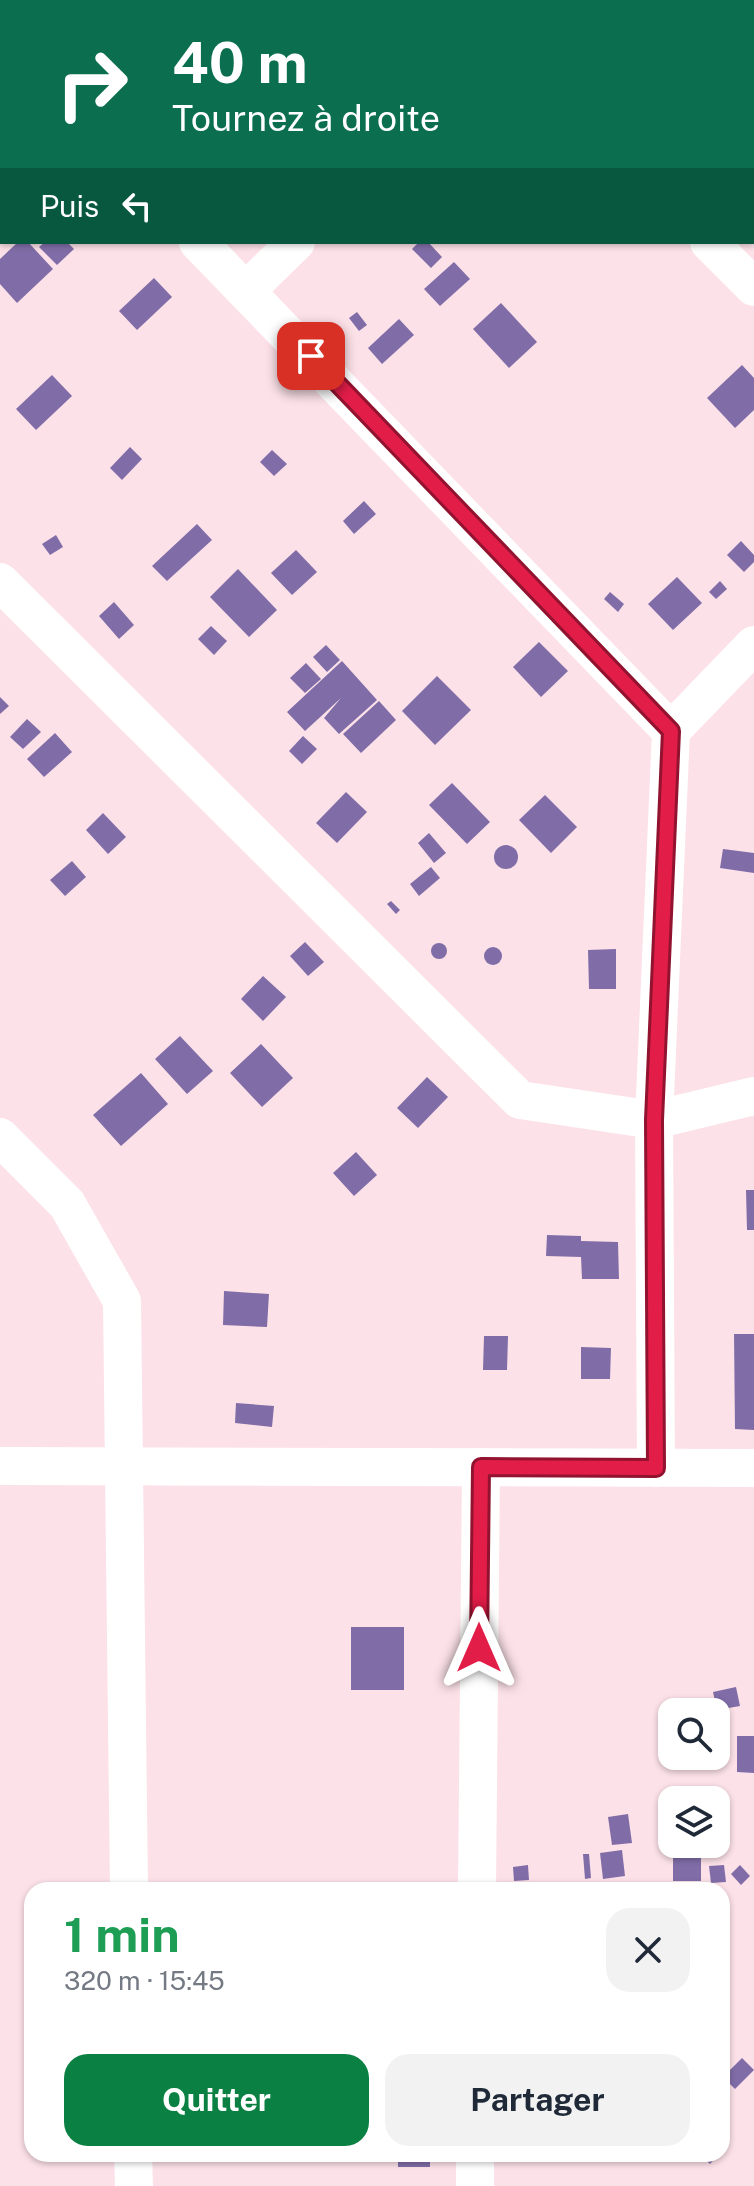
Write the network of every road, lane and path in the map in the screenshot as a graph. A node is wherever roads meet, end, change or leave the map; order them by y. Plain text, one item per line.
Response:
1 (200, 244) edge
2 (294, 244) edge
3 (711, 244) edge
4 (754, 287) edge
5 (248, 289) junction
6 (0, 582) edge
7 (754, 645) edge
8 (671, 731) junction
9 (754, 1096) edge
10 (654, 1120) junction
11 (0, 1137) edge
12 (0, 1466) edge
13 (122, 1466) junction
14 (481, 1467) junction
15 (656, 1468) junction
16 (754, 1468) edge
17 (129, 1882) edge
18 (477, 1882) edge
19 (133, 2162) edge
20 (475, 2162) edge
21 (134, 2186) edge
22 (475, 2186) edge

1 - 5 street
2 - 5 street
3 - 4 street
5 - 8 street
6 - 10 street
7 - 8 street
8 - 10 street
9 - 10 street
10 - 15 street
11 - 13 street
12 - 13 street
13 - 14 street
13 - 17 street
14 - 15 street
14 - 18 street
15 - 16 street
19 - 21 street
20 - 22 street

